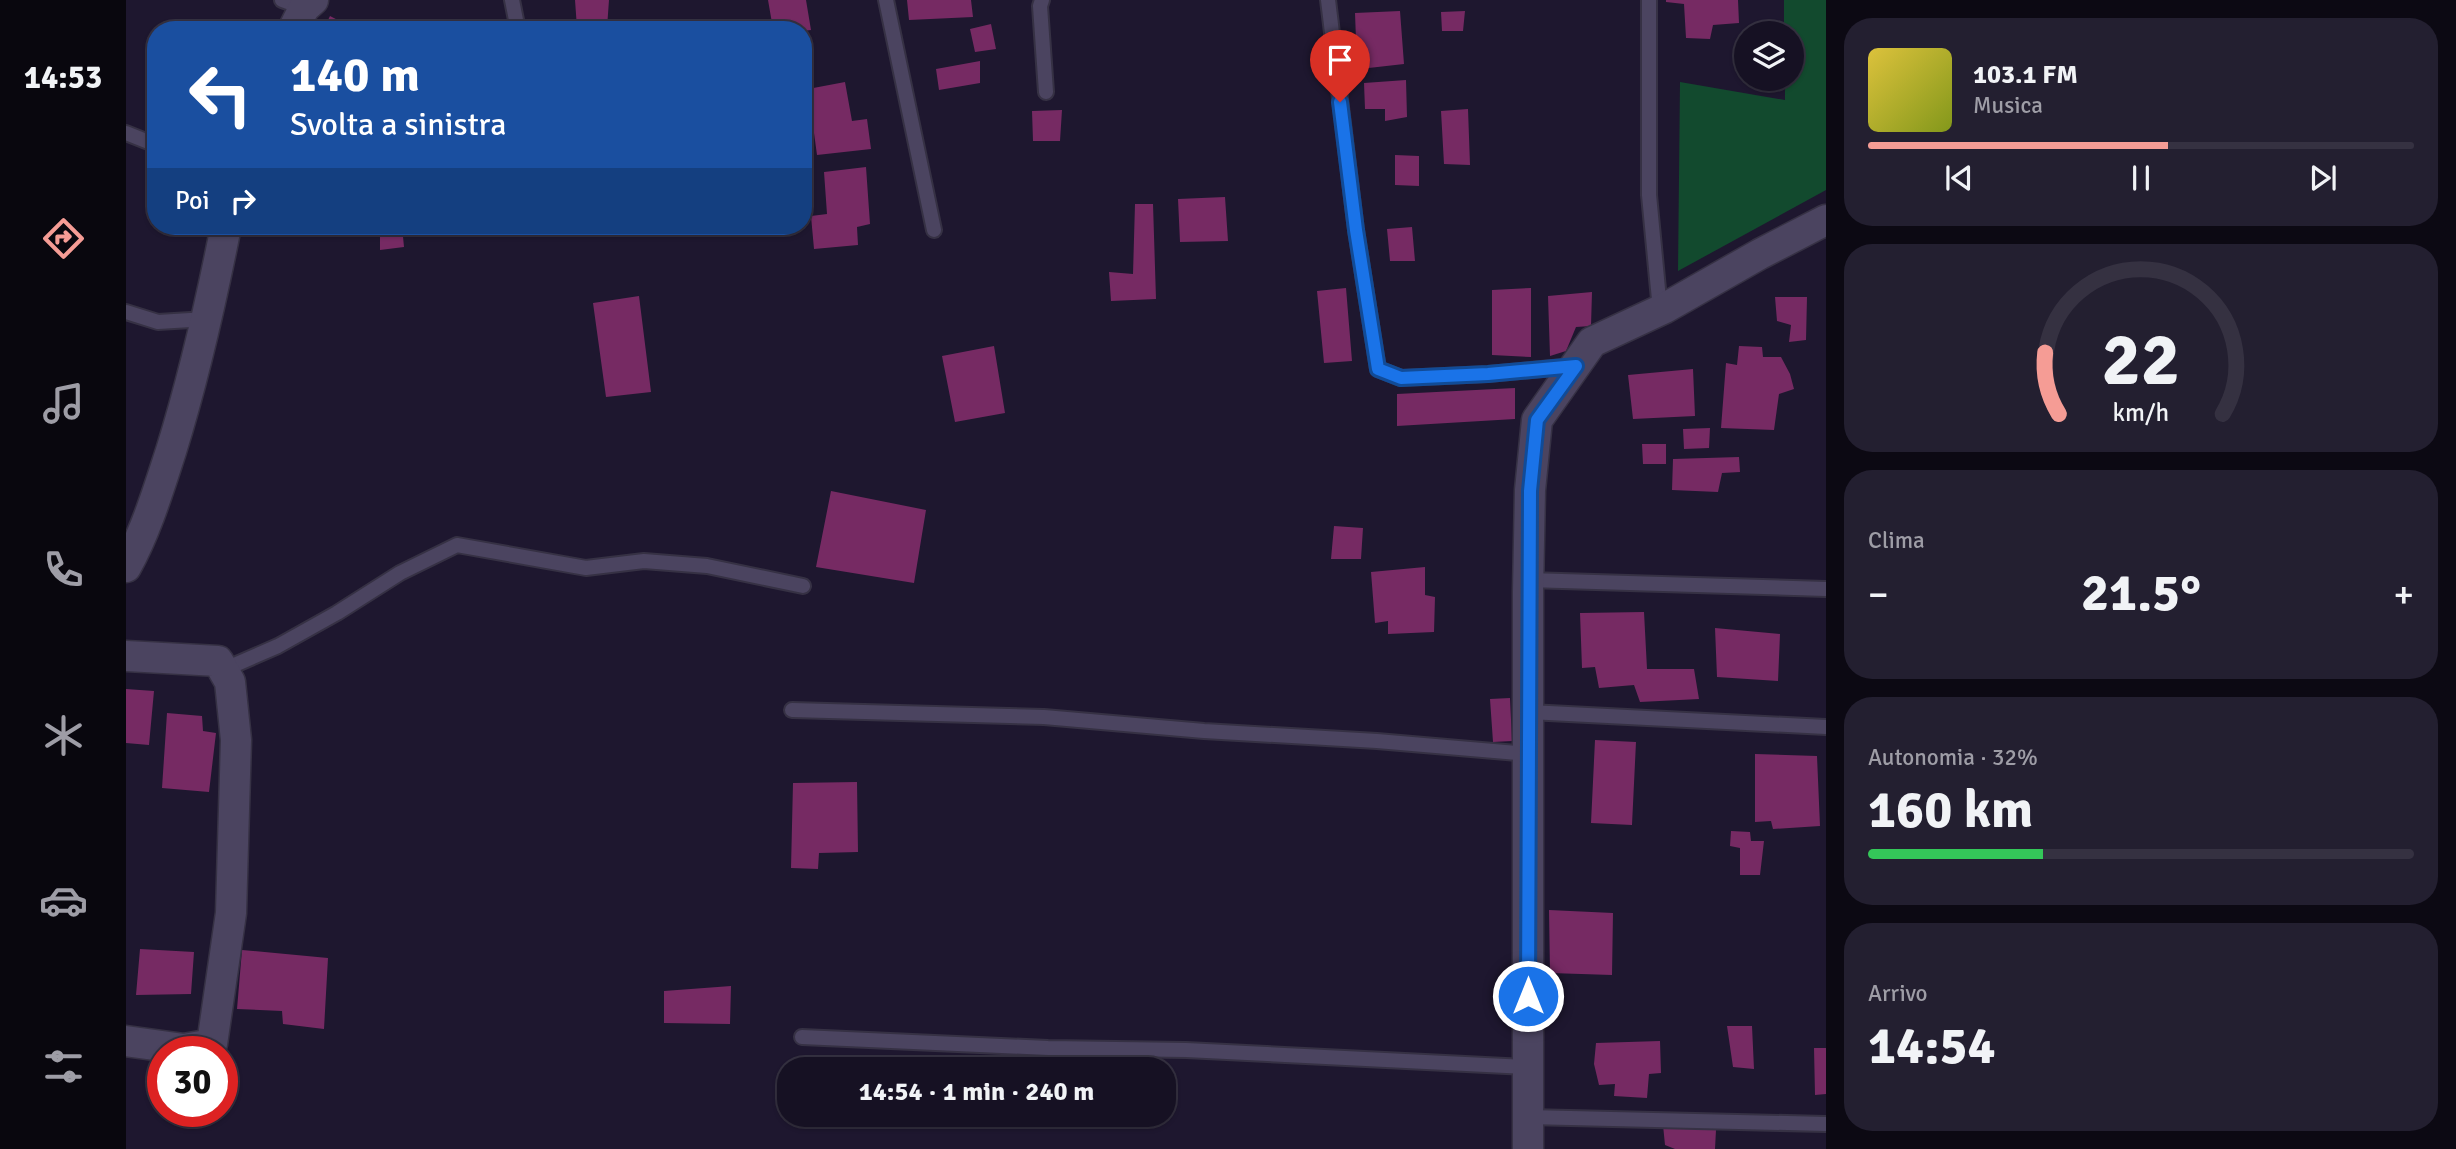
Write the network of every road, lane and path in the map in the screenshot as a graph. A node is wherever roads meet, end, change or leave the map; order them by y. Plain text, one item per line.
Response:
1 (512, 0) edge
2 (886, 0) edge
3 (1042, 0) edge
4 (1328, 0) edge
5 (1649, 0) edge
6 (516, 21) edge
7 (1046, 92) dead end
8 (126, 133) edge
9 (147, 141) edge
10 (1826, 220) edge
11 (934, 230) dead end
12 (224, 235) edge
13 (1660, 310) junction
14 (126, 312) edge
15 (207, 320) junction
16 (1576, 366) junction
17 (126, 567) edge
18 (1528, 580) junction
19 (803, 586) dead end
20 (1826, 589) edge
21 (126, 656) edge
22 (223, 670) junction
23 (792, 710) dead end
24 (1529, 712) junction
25 (1826, 727) edge
26 (1529, 754) junction
27 (802, 1037) dead end
28 (126, 1041) edge
29 (1528, 1067) junction
30 (1528, 1117) junction
31 (1826, 1124) edge
32 (1528, 1149) edge

1 - 6 lane
2 - 11 lane
3 - 7 lane
4 - 16 lane
5 - 13 lane
8 - 9 lane
10 - 13 street
12 - 15 street
13 - 16 street
14 - 15 lane
15 - 17 street
16 - 18 street
18 - 20 lane
18 - 24 street
19 - 22 lane
21 - 22 street
22 - 28 street
23 - 26 lane
24 - 25 lane
24 - 26 street
26 - 29 street
27 - 29 lane
29 - 30 street
30 - 31 lane
30 - 32 street

